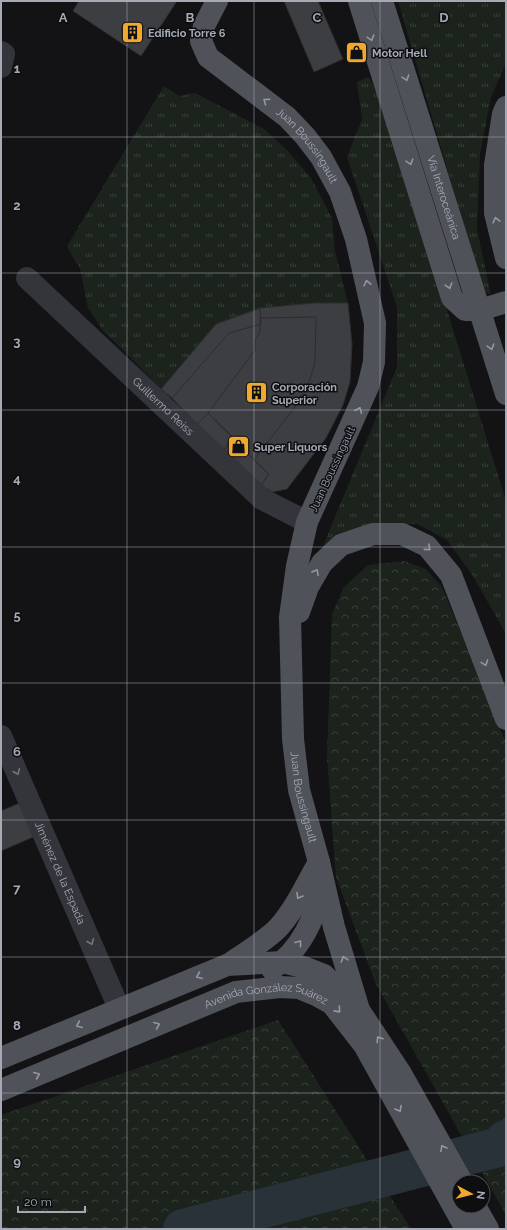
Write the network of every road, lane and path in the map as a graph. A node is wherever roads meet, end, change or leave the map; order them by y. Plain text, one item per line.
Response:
1 (217, 1) edge
2 (359, 1) edge
3 (382, 1) edge
4 (1, 52) edge
5 (1, 67) edge
6 (506, 107) edge
7 (506, 258) edge
8 (27, 278) dead end
9 (506, 302) edge
10 (480, 310) junction
11 (504, 383) edge
12 (307, 522) junction
13 (290, 634) junction
14 (506, 719) edge
15 (1, 736) edge
16 (319, 862) junction
17 (324, 885) junction
18 (283, 962) junction
19 (227, 965) junction
20 (236, 992) junction
21 (119, 1008) junction
22 (360, 1010) junction
23 (1, 1058) edge
24 (390, 1073) junction
25 (1, 1090) edge
26 (457, 1174) edge
27 (480, 1214) edge
28 (466, 1229) edge
29 (488, 1229) edge

12 -> 1 main road, Juan Boussingault
2 -> 10 main road
3 -> 10 main road, Vía Interoceánica
4 - 5 street
7 -> 6 main road
8 - 12 street, Guillermo Reiss
9 - 10 main road
10 -> 11 main road, Vía Interoceánica
12 - 13 main road, Juan Boussingault
13 -> 14 main road
13 - 16 main road, Juan Boussingault
15 -> 21 street, Jiménez de la Espada
16 - 17 main road, Juan Boussingault
16 -> 19 main road
18 -> 17 main road
22 -> 17 main road, Juan Boussingault
18 - 19 main road, Avenida González Suárez
18 - 20 main road
18 - 22 main road, Avenida González Suárez
19 -> 21 main road, Avenida González Suárez
20 -> 24 main road, Avenida González Suárez
25 -> 20 main road, Avenida González Suárez
21 -> 23 main road, Avenida González Suárez
24 -> 22 main road, Avenida González Suárez
26 -> 24 main road, Avenida González Suárez
24 -> 28 main road, Avenida González Suárez
27 - 29 main road

